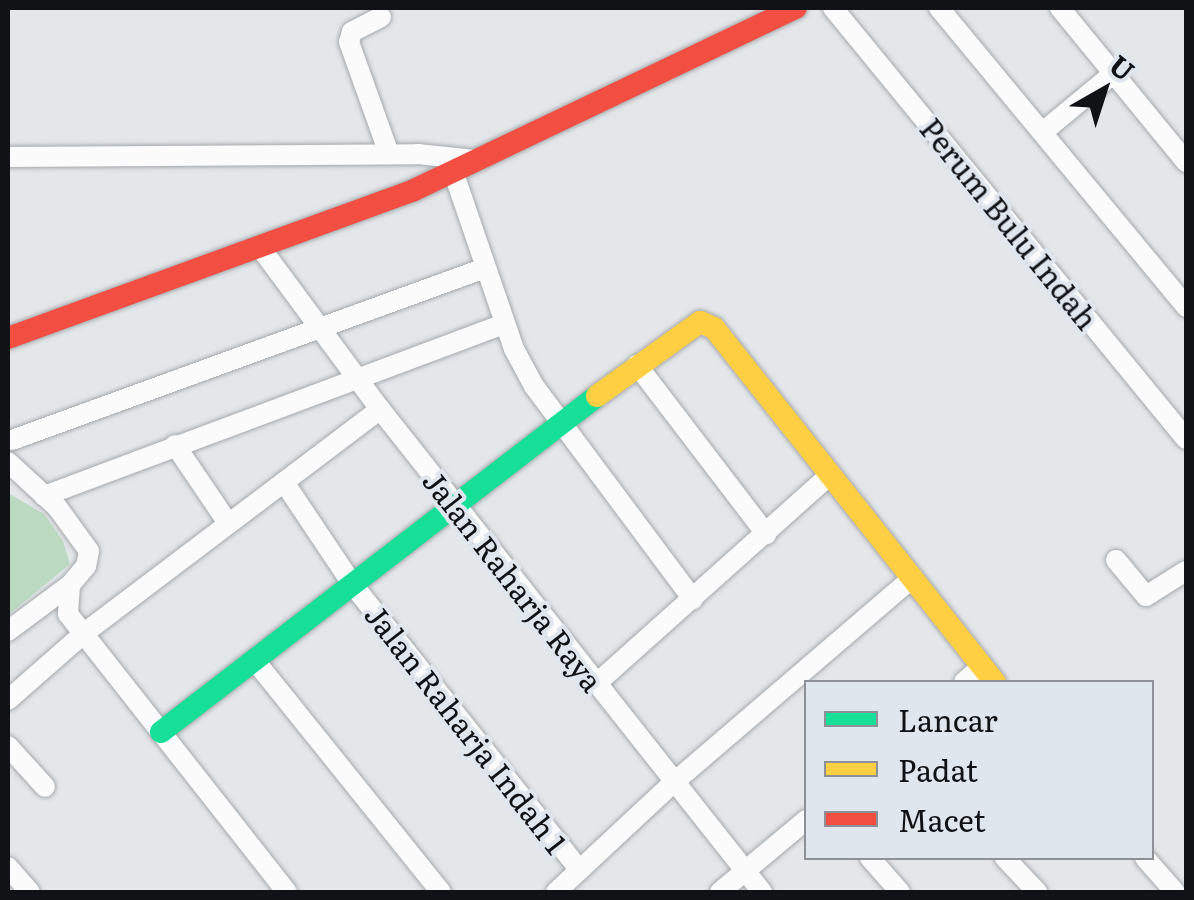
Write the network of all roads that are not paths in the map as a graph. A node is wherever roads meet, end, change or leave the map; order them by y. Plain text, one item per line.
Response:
1 (796, 8) edge
2 (833, 8) edge
3 (938, 8) edge
4 (1060, 8) edge
5 (382, 17) dead end
6 (1114, 73) junction
7 (1044, 130) junction
8 (390, 154) junction
9 (8, 157) edge
10 (475, 160) junction
11 (1186, 162) edge
12 (453, 172) junction
13 (260, 247) junction
14 (485, 268) junction
15 (1183, 295) edge
16 (506, 324) junction
17 (322, 328) junction
18 (8, 338) edge
19 (637, 364) junction
20 (356, 377) junction
21 (380, 409) junction
22 (558, 424) junction
23 (1186, 438) edge
24 (12, 440) dead end
25 (175, 444) junction
26 (8, 462) edge
27 (831, 474) junction
28 (284, 482) junction
29 (44, 496) junction
30 (455, 504) junction
31 (228, 523) junction
32 (766, 534) junction
33 (1116, 560) dead end
34 (1186, 574) edge
35 (911, 579) junction
36 (70, 585) junction
37 (353, 585) junction
38 (693, 599) junction
39 (8, 631) edge
40 (84, 634) junction
41 (256, 662) junction
42 (980, 677) edge
43 (596, 684) junction
44 (8, 700) edge
45 (162, 732) junction
46 (8, 746) edge
47 (672, 784) junction
48 (44, 787) dead end
49 (804, 822) edge
50 (872, 860) edge
51 (1007, 860) edge
52 (1147, 860) edge
53 (8, 867) edge
54 (580, 870) junction
55 (744, 871) junction
56 (30, 892) edge
57 (287, 892) edge
58 (441, 892) edge
59 (556, 892) edge
60 (720, 892) edge
61 (762, 892) edge
62 (900, 892) edge
63 (1036, 892) edge
64 (1175, 892) edge

1 - 10 street
2 - 23 street, Perum Bulu Indah
3 - 7 street
4 - 6 street
5 - 8 street
6 - 7 street
6 - 11 street
7 - 15 street
8 - 9 street
8 - 10 street
10 - 12 street
12 - 13 street
12 - 14 street
13 - 17 street, Jalan Raharja Raya
13 - 18 street
14 - 16 street
14 - 17 street
16 - 20 street
16 - 22 street
17 - 20 street, Jalan Raharja Raya
17 - 24 street
19 - 22 street
19 - 27 street
19 - 32 street
20 - 21 street, Jalan Raharja Raya
20 - 25 street
21 - 28 street
21 - 30 street, Jalan Raharja Raya
22 - 30 street
22 - 38 street
25 - 29 street
25 - 31 street
26 - 29 street
27 - 32 street
27 - 35 street
28 - 31 street
28 - 37 street, Jalan Raharja Indah 1
29 - 36 street
30 - 37 street
30 - 43 street, Jalan Raharja Raya
31 - 40 street
32 - 38 street
33 - 34 street
35 - 42 street
35 - 47 street
36 - 39 street
36 - 40 street
37 - 41 street
37 - 54 street, Jalan Raharja Indah 1
38 - 43 street
40 - 44 street
40 - 45 street
41 - 45 street
41 - 58 street
43 - 47 street, Jalan Raharja Raya
45 - 57 street
46 - 48 street
47 - 54 street
47 - 55 street, Jalan Raharja Raya
49 - 55 street
50 - 62 street
51 - 63 street
52 - 64 street
53 - 56 street
54 - 59 street
55 - 60 street
55 - 61 street, Jalan Raharja Raya

